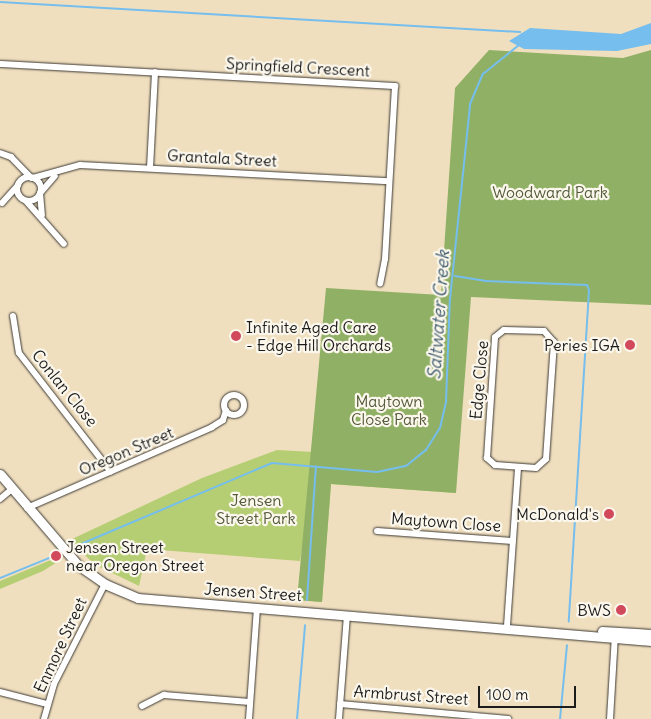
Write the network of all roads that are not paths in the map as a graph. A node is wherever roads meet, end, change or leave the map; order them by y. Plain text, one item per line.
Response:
1 (0, 64) edge
2 (154, 72) junction
3 (0, 153) edge
4 (16, 164) junction
5 (150, 168) junction
6 (56, 175) junction
7 (32, 178) junction
8 (390, 181) junction
9 (18, 184) junction
10 (40, 192) junction
11 (23, 200) junction
12 (1, 203) edge
13 (42, 215) junction
14 (64, 244) dead end
15 (380, 284) dead end
16 (13, 316) dead end
17 (226, 410) junction
18 (239, 414) junction
19 (220, 423) junction
20 (518, 468) junction
21 (112, 472) junction
22 (0, 474) edge
23 (12, 489) junction
24 (0, 499) edge
25 (27, 508) junction
26 (377, 531) dead end
27 (512, 541) junction
28 (105, 584) junction
29 (257, 608) junction
30 (347, 615) junction
31 (507, 626) junction
32 (651, 634) edge
33 (615, 635) junction
34 (651, 641) edge
35 (0, 692) edge
36 (250, 702) junction
37 (47, 704) junction
38 (340, 704) junction
39 (142, 706) dead end
40 (44, 719) edge
41 (249, 719) edge
42 (339, 719) edge
43 (508, 719) edge
44 (610, 719) edge

1 - 2 street, Springfield Crescent
2 - 5 street
2 - 8 street, Springfield Crescent
3 - 4 street
4 - 7 street
4 - 9 street
5 - 6 street, Grantala Street
5 - 8 street, Grantala Street
6 - 7 street, Grantala Street
6 - 10 street, Grantala Street
7 - 9 street, Grantala Street
7 - 10 street
8 - 15 street, Springfield Crescent
9 - 11 street
9 - 12 street
10 - 11 street
10 - 13 street
11 - 12 street
11 - 13 street
13 - 14 street
16 - 21 street, Conlan Close
17 - 18 street
17 - 18 street
17 - 19 street
18 - 19 street, Oregon Street
19 - 21 street, Oregon Street
20 - 20 street, Edge Close
20 - 27 street
21 - 25 street, Oregon Street
22 - 23 street, Jensen Street
23 - 24 street
23 - 25 street, Jensen Street
25 - 28 street, Jensen Street
26 - 27 street, Maytown Close
27 - 31 street
28 - 29 street, Jensen Street
28 - 37 street, Enmore Street
29 - 30 street, Jensen Street
29 - 36 street
30 - 31 street, Jensen Street
30 - 38 street
31 - 33 street, Jensen Street
32 - 33 street, Jensen Street
33 - 34 street, Jensen Street
33 - 44 street
35 - 37 street
36 - 39 street
36 - 41 street
37 - 40 street, Enmore Street
38 - 42 street
38 - 43 street, Armbrust Street

